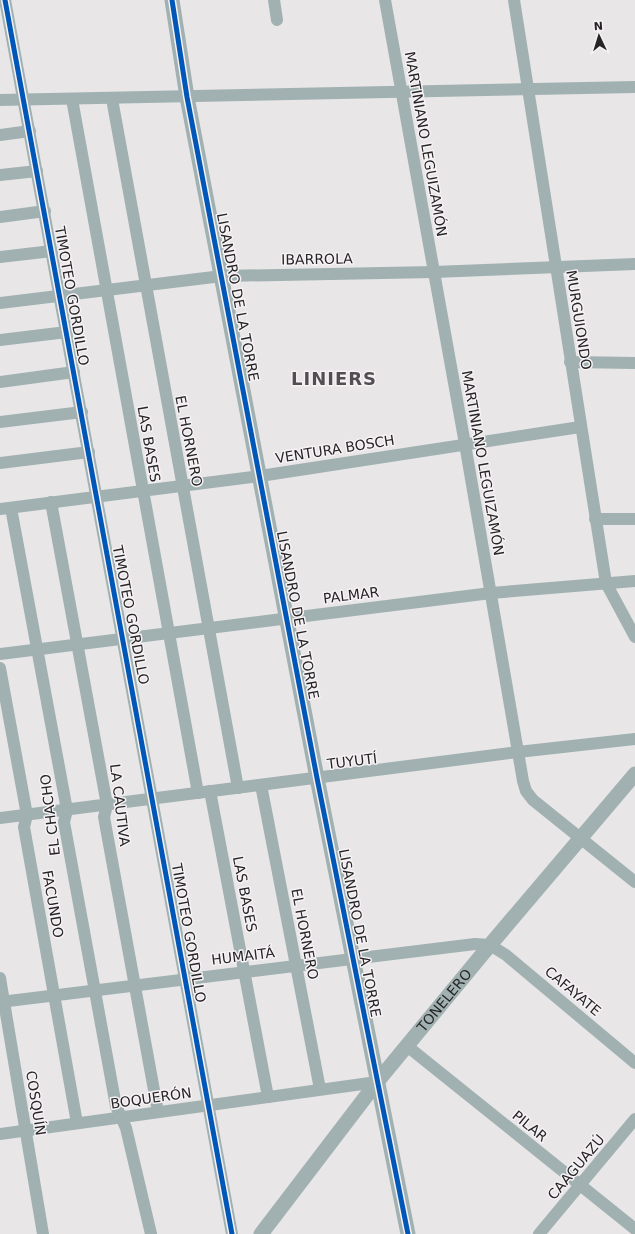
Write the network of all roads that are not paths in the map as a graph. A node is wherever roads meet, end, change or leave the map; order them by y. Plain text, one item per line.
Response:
1 (5, 0) edge
2 (172, 0) edge
3 (274, 0) edge
4 (385, 0) edge
5 (514, 0) edge
6 (277, 20) dead end
7 (635, 87) edge
8 (528, 89) junction
9 (402, 92) junction
10 (187, 97) junction
11 (112, 99) junction
12 (0, 100) edge
13 (24, 100) junction
14 (72, 100) junction
15 (30, 132) junction
16 (0, 135) edge
17 (37, 171) junction
18 (0, 176) edge
19 (44, 211) junction
20 (0, 217) edge
21 (52, 251) junction
22 (0, 257) edge
23 (635, 264) edge
24 (556, 268) junction
25 (434, 272) junction
26 (222, 276) junction
27 (145, 285) junction
28 (106, 290) junction
29 (60, 295) junction
30 (0, 303) edge
31 (67, 332) junction
32 (0, 340) edge
33 (570, 362) junction
34 (635, 363) edge
35 (74, 372) junction
36 (0, 382) edge
37 (82, 412) junction
38 (0, 422) edge
39 (580, 427) junction
40 (465, 444) junction
41 (89, 452) junction
42 (0, 463) edge
43 (260, 476) junction
44 (182, 486) junction
45 (143, 491) junction
46 (97, 497) junction
47 (51, 502) junction
48 (6, 508) edge
49 (595, 519) junction
50 (635, 519) edge
51 (635, 581) edge
52 (606, 583) junction
53 (491, 594) junction
54 (286, 618) junction
55 (208, 628) junction
56 (169, 633) junction
57 (635, 637) edge
58 (123, 639) junction
59 (78, 644) junction
60 (38, 650) junction
61 (0, 654) edge
62 (0, 668) edge
63 (635, 739) edge
64 (518, 752) junction
65 (635, 774) edge
66 (317, 778) junction
67 (261, 785) junction
68 (238, 788) junction
69 (210, 791) junction
70 (198, 793) junction
71 (153, 799) junction
72 (107, 805) junction
73 (67, 810) junction
74 (27, 815) junction
75 (0, 818) edge
76 (581, 838) junction
77 (635, 882) edge
78 (490, 945) junction
79 (353, 958) junction
80 (296, 965) junction
81 (244, 971) junction
82 (0, 978) edge
83 (185, 978) junction
84 (134, 985) junction
85 (94, 990) junction
86 (54, 995) junction
87 (2, 1001) edge
88 (407, 1046) junction
89 (635, 1063) edge
90 (377, 1082) junction
91 (320, 1089) junction
92 (268, 1097) junction
93 (208, 1105) junction
94 (158, 1112) junction
95 (121, 1117) junction
96 (635, 1119) edge
97 (77, 1123) junction
98 (26, 1131) junction
99 (0, 1134) edge
100 (580, 1185) junction
101 (635, 1229) edge
102 (43, 1234) edge
103 (151, 1234) edge
104 (232, 1234) edge
105 (261, 1234) edge
106 (408, 1234) edge
107 (539, 1234) edge

1 - 13 street, TIMOTEO GORDILLO
2 - 10 street, LISANDRO DE LA TORRE
3 - 6 street
4 - 9 street, MARTINIANO LEGUIZAMÓN
5 - 8 street, MURGUIONDO
7 - 8 street
8 - 9 street
8 - 24 street, MURGUIONDO
9 - 10 street
9 - 25 street, MARTINIANO LEGUIZAMÓN
10 - 11 street
10 - 26 street, LISANDRO DE LA TORRE
11 - 14 street
11 - 27 street, EL HORNERO
12 - 13 street
13 - 14 street
13 - 15 street, TIMOTEO GORDILLO
14 - 28 street, LAS BASES
15 - 16 street
15 - 17 street, TIMOTEO GORDILLO
17 - 18 street
17 - 19 street, TIMOTEO GORDILLO
19 - 20 street
19 - 21 street, TIMOTEO GORDILLO
21 - 22 street
21 - 29 street, TIMOTEO GORDILLO
23 - 24 street, IBARROLA
24 - 25 street, IBARROLA
24 - 33 street, MURGUIONDO
25 - 26 street, IBARROLA
25 - 40 street, MARTINIANO LEGUIZAMÓN
26 - 27 street, IBARROLA
26 - 43 street, LISANDRO DE LA TORRE
27 - 28 street, IBARROLA
27 - 44 street, EL HORNERO
28 - 29 street, IBARROLA
28 - 45 street, LAS BASES
29 - 30 street, IBARROLA
29 - 31 street, TIMOTEO GORDILLO
31 - 32 street
31 - 35 street, TIMOTEO GORDILLO
33 - 34 street
33 - 39 street, MURGUIONDO
35 - 36 street
35 - 37 street, TIMOTEO GORDILLO
37 - 38 street
37 - 41 street, TIMOTEO GORDILLO
39 - 40 street, VENTURA BOSCH
39 - 49 street, MURGUIONDO
40 - 43 street, VENTURA BOSCH
40 - 53 street, MARTINIANO LEGUIZAMÓN
41 - 42 street
41 - 46 street, TIMOTEO GORDILLO
43 - 44 street, VENTURA BOSCH
43 - 54 street, LISANDRO DE LA TORRE
44 - 45 street, VENTURA BOSCH
44 - 55 street, EL HORNERO
45 - 46 street, VENTURA BOSCH
45 - 56 street, LAS BASES
46 - 47 street, VENTURA BOSCH
46 - 58 street, TIMOTEO GORDILLO
47 - 48 street, VENTURA BOSCH
47 - 59 street, LA CAUTIVA
48 - 60 street, EL CHACHO
49 - 50 street
49 - 52 street, MURGUIONDO
51 - 52 street, PALMAR
52 - 53 street, PALMAR
52 - 57 street, MURGUIONDO
53 - 54 street, PALMAR
53 - 64 street, MARTINIANO LEGUIZAMÓN
54 - 55 street, PALMAR
54 - 66 street, LISANDRO DE LA TORRE
55 - 56 street, PALMAR
55 - 68 street, EL HORNERO
56 - 58 street, PALMAR
56 - 70 street, LAS BASES
58 - 59 street, PALMAR
58 - 71 street, TIMOTEO GORDILLO
59 - 60 street, PALMAR
59 - 72 street, LA CAUTIVA
60 - 61 street, PALMAR
60 - 73 street, EL CHACHO
62 - 74 street, FACUNDO
63 - 64 street, TUYUTÍ
64 - 66 street, TUYUTÍ
64 - 76 street, MARTINIANO LEGUIZAMÓN
65 - 76 street, TONELERO
66 - 67 street, TUYUTÍ
66 - 79 street, LISANDRO DE LA TORRE
67 - 68 street, TUYUTÍ
67 - 80 street, EL HORNERO
68 - 69 street, TUYUTÍ
69 - 70 street, TUYUTÍ
69 - 81 street, LAS BASES
70 - 71 street, TUYUTÍ
71 - 72 street, TUYUTÍ
71 - 83 street, TIMOTEO GORDILLO
72 - 73 street, TUYUTÍ
72 - 84 street, LA CAUTIVA
73 - 74 street, TUYUTÍ
73 - 85 street, EL CHACHO
74 - 75 street, TUYUTÍ
74 - 86 street, FACUNDO
76 - 77 street, MARTINIANO LEGUIZAMÓN
76 - 78 street, TONELERO
78 - 79 street, HUMAITÁ
78 - 88 street, TONELERO
78 - 89 street, CAFAYATE
79 - 80 street, HUMAITÁ
79 - 90 street, LISANDRO DE LA TORRE
80 - 81 street, HUMAITÁ
80 - 91 street, EL HORNERO
81 - 83 street, HUMAITÁ
81 - 92 street, LAS BASES
82 - 87 street, COSQUÍN
83 - 84 street, HUMAITÁ
83 - 93 street, TIMOTEO GORDILLO
84 - 85 street, HUMAITÁ
84 - 94 street, LA CAUTIVA
85 - 86 street, HUMAITÁ
85 - 95 street, EL CHACHO
86 - 87 street, HUMAITÁ
86 - 97 street, FACUNDO
87 - 98 street, COSQUÍN
88 - 90 street, TONELERO
88 - 100 street, PILAR
90 - 91 street, BOQUERÓN
90 - 105 street, TONELERO
90 - 106 street, LISANDRO DE LA TORRE
91 - 92 street, BOQUERÓN
92 - 93 street, BOQUERÓN
93 - 94 street, BOQUERÓN
93 - 104 street, TIMOTEO GORDILLO
94 - 95 street, BOQUERÓN
95 - 97 street, BOQUERÓN
95 - 103 street, EL CHACHO
96 - 100 street, CAAGUAZÚ
97 - 98 street, BOQUERÓN
98 - 99 street, BOQUERÓN
98 - 102 street, COSQUÍN
100 - 101 street, PILAR
100 - 107 street, CAAGUAZÚ

